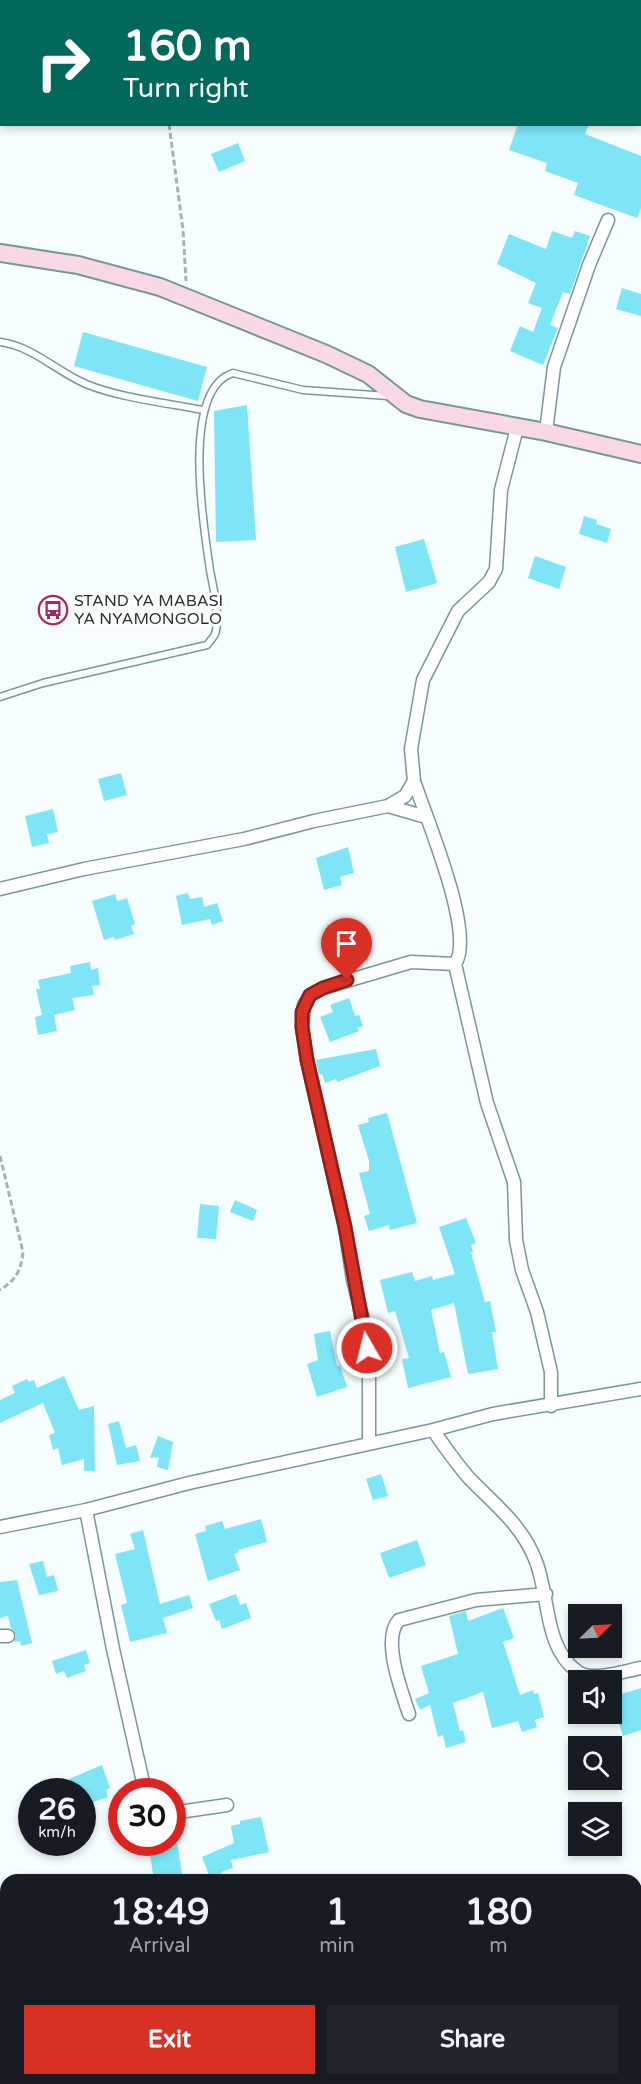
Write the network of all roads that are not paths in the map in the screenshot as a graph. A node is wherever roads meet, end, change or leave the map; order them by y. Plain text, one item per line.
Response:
1 (608, 220) dead end
2 (0, 253) edge
3 (0, 342) edge
4 (396, 397) junction
5 (203, 410) junction
6 (517, 428) junction
7 (546, 432) junction
8 (641, 454) edge
9 (0, 697) edge
10 (414, 781) junction
11 (388, 806) junction
12 (426, 817) junction
13 (0, 889) edge
14 (455, 964) junction
15 (641, 1389) edge
16 (551, 1406) junction
17 (433, 1430) junction
18 (369, 1442) junction
19 (86, 1510) junction
20 (0, 1527) edge
21 (546, 1594) junction
22 (641, 1668) edge
23 (409, 1714) dead end
24 (142, 1778) edge
25 (227, 1805) dead end
26 (186, 1811) edge

1 - 7 street
2 - 4 main road
3 - 5 lane
4 - 5 lane
4 - 6 main road
5 - 9 lane
6 - 7 main road
6 - 10 street
7 - 8 main road
10 - 11 street
10 - 12 street
11 - 12 street
11 - 13 street
12 - 14 street
14 - 16 street
14 - 18 street
15 - 16 street
16 - 17 street
17 - 18 street
17 - 21 street
18 - 19 street
19 - 20 street
19 - 24 street
21 - 22 street
21 - 23 street
25 - 26 street

